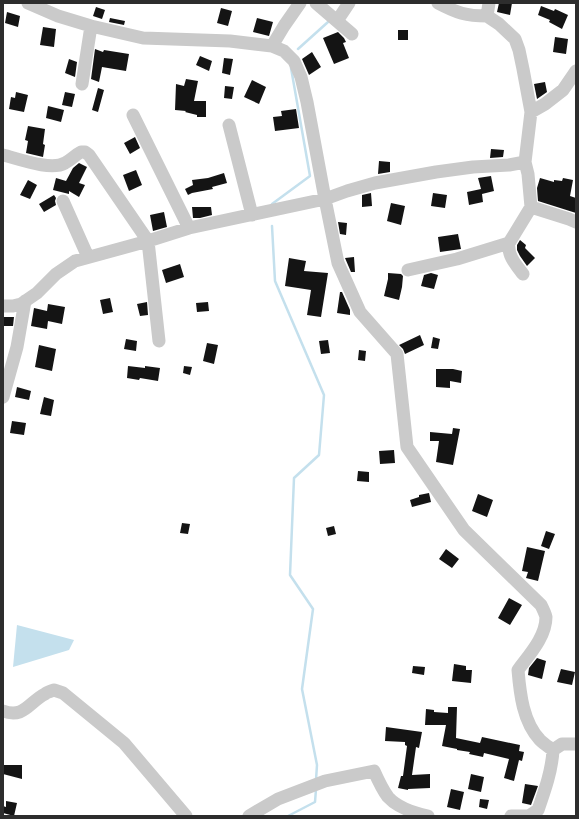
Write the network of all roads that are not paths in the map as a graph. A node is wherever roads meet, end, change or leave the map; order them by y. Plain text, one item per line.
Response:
1 (28, 3) edge
2 (300, 3) edge
3 (316, 3) edge
4 (349, 3) edge
5 (438, 3) edge
6 (489, 3) edge
7 (487, 16) junction
8 (337, 21) junction
9 (92, 26) junction
10 (352, 34) dead end
11 (272, 46) junction
12 (576, 71) edge
13 (82, 84) dead end
14 (531, 112) junction
15 (133, 115) dead end
16 (229, 124) dead end
17 (3, 155) edge
18 (526, 162) junction
19 (325, 199) junction
20 (63, 201) dead end
21 (531, 207) junction
22 (252, 215) junction
23 (576, 222) edge
24 (189, 228) junction
25 (148, 241) junction
26 (509, 243) junction
27 (88, 257) junction
28 (408, 270) dead end
29 (523, 274) dead end
30 (25, 301) junction
31 (3, 306) edge
32 (159, 342) dead end
33 (3, 397) edge
34 (3, 711) edge
35 (576, 744) edge
36 (553, 750) junction
37 (186, 816) edge
38 (248, 816) edge
39 (428, 816) edge
40 (511, 816) edge

1 - 9 street
2 - 11 street
3 - 8 street
4 - 8 street
5 - 7 street
6 - 7 street
7 - 14 street
8 - 10 street
9 - 11 street
9 - 13 street
11 - 19 street
12 - 14 street
14 - 18 street
15 - 24 street
16 - 22 street
17 - 25 street
18 - 19 street
18 - 21 street
19 - 22 street
19 - 36 street
20 - 27 street
21 - 23 street
21 - 26 street
22 - 24 street
24 - 25 street
25 - 27 street
25 - 32 street
26 - 28 street
26 - 29 street
27 - 30 street
30 - 31 street
30 - 33 street
34 - 37 street
35 - 36 street
36 - 40 street
38 - 39 street

